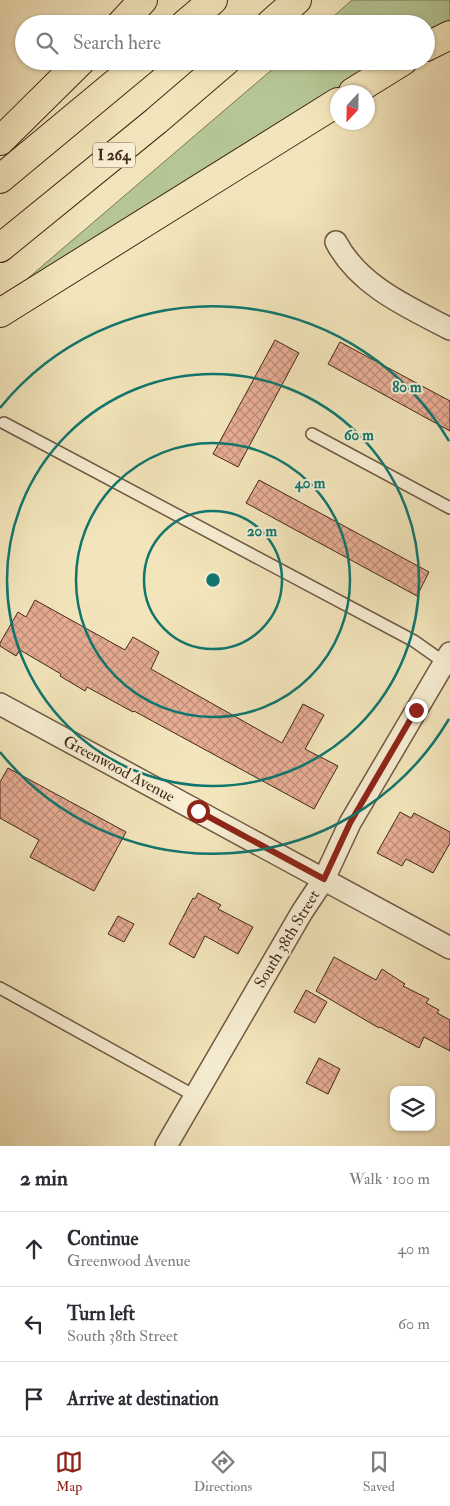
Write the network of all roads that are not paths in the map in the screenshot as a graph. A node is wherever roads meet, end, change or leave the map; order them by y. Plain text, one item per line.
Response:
1 (144, 0) edge
2 (213, 0) edge
3 (297, 0) edge
4 (130, 15) edge
5 (196, 15) edge
6 (280, 15) edge
7 (450, 35) edge
8 (435, 43) edge
9 (73, 70) edge
10 (131, 70) edge
11 (215, 70) edge
12 (388, 70) edge
13 (364, 85) edge
14 (330, 107) edge
15 (0, 141) edge
16 (0, 179) edge
17 (336, 242) dead end
18 (0, 248) edge
19 (0, 313) edge
20 (450, 329) edge
21 (4, 422) dead end
22 (312, 434) dead end
23 (450, 508) edge
24 (448, 661) edge
25 (0, 704) edge
26 (324, 879) junction
27 (450, 948) edge
28 (0, 988) edge
29 (195, 1096) junction
30 (166, 1146) edge

1 - 4 highway
2 - 5 highway
3 - 6 highway
7 - 8 highway
9 - 15 highway
10 - 16 highway
11 - 18 highway, I 264
12 - 13 highway
14 - 19 highway
17 - 20 street
21 - 24 lane
22 - 23 lane
24 - 26 street, South 38th Street
25 - 26 street, Greenwood Avenue
26 - 27 street, Greenwood Avenue
26 - 29 street, South 38th Street
28 - 29 lane
29 - 30 street, South 38th Street

